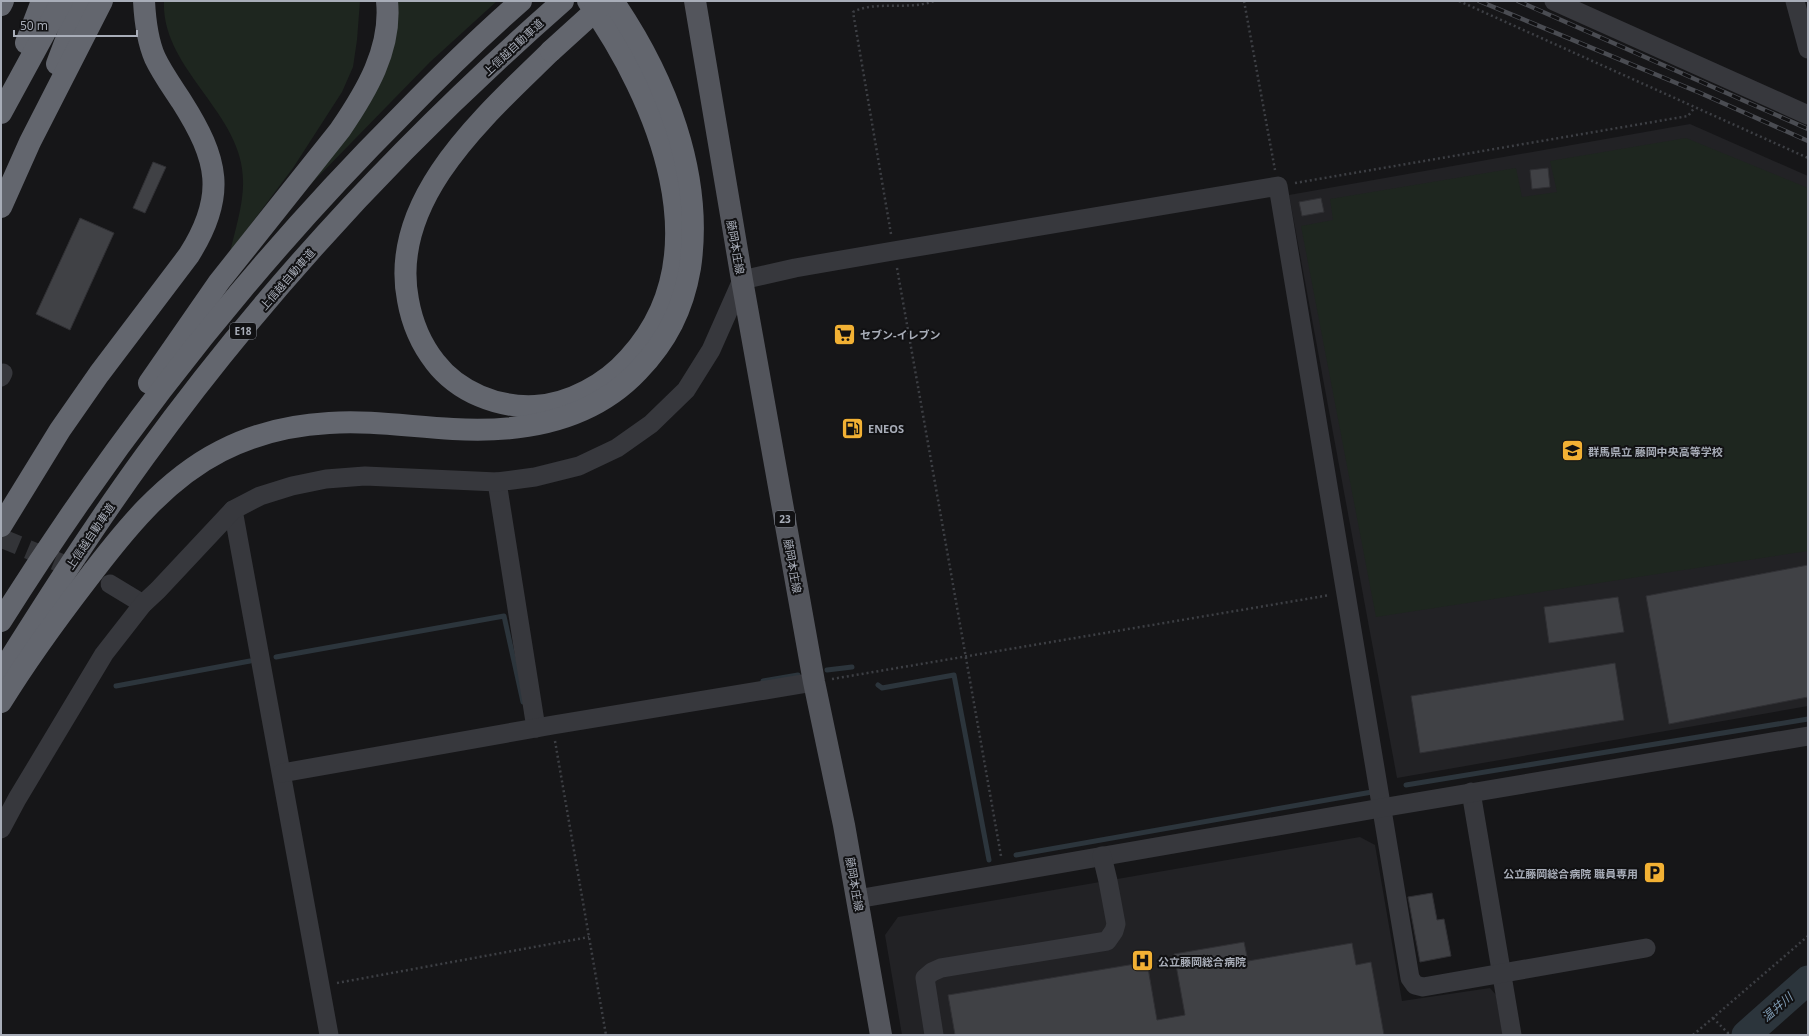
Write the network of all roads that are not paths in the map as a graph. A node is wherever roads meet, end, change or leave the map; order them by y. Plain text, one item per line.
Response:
1 (3, 1) edge
2 (42, 1) edge
3 (62, 1) edge
4 (84, 1) edge
5 (102, 1) edge
6 (144, 1) edge
7 (387, 1) edge
8 (563, 1) edge
9 (588, 1) edge
10 (606, 1) edge
11 (613, 1) edge
12 (695, 1) edge
13 (1554, 1) edge
14 (1795, 1) edge
15 (1, 5) edge
16 (517, 5) edge
17 (1808, 49) edge
18 (1, 108) edge
19 (1, 113) edge
20 (1808, 115) edge
21 (30, 142) junction
22 (1, 207) edge
23 (742, 280) junction
24 (497, 482) junction
25 (233, 510) junction
26 (1, 526) edge
27 (26, 581) junction
28 (110, 584) dead end
29 (143, 604) junction
30 (1, 621) edge
31 (1, 673) edge
32 (814, 682) junction
33 (1, 702) edge
34 (544, 726) junction
35 (1808, 736) edge
36 (282, 773) junction
37 (1471, 792) junction
38 (1381, 808) junction
39 (1, 829) edge
40 (1102, 856) junction
41 (858, 899) junction
42 (1646, 948) dead end
43 (1501, 973) junction
44 (329, 1035) edge
45 (881, 1035) edge
46 (934, 1035) edge
47 (1512, 1035) edge

1 - 15 highway
2 - 18 highway
3 - 19 highway
4 - 21 highway
5 - 21 highway
6 - 26 highway
7 - 27 highway
8 - 31 highway, 上信越自動車道 / E18
9 - 10 highway, bridge
11 - 33 highway
12 - 23 main road, 藤岡本庄線 / 23
13 - 20 street
14 - 17 street
16 - 27 highway, E18
21 - 22 highway
23 - 24 street
23 - 32 main road, 藤岡本庄線 / 23
23 - 38 street
24 - 25 street
24 - 34 street
25 - 29 street
25 - 36 street
27 - 30 highway, E18
28 - 29 street
29 - 39 street
32 - 34 street
32 - 41 main road, 藤岡本庄線 / 23
34 - 36 street
35 - 37 street
36 - 44 street
37 - 38 street
37 - 43 street
38 - 40 street
38 - 43 street
40 - 41 street
40 - 46 street
41 - 45 main road, 藤岡本庄線 / 23
42 - 43 street
43 - 47 street

